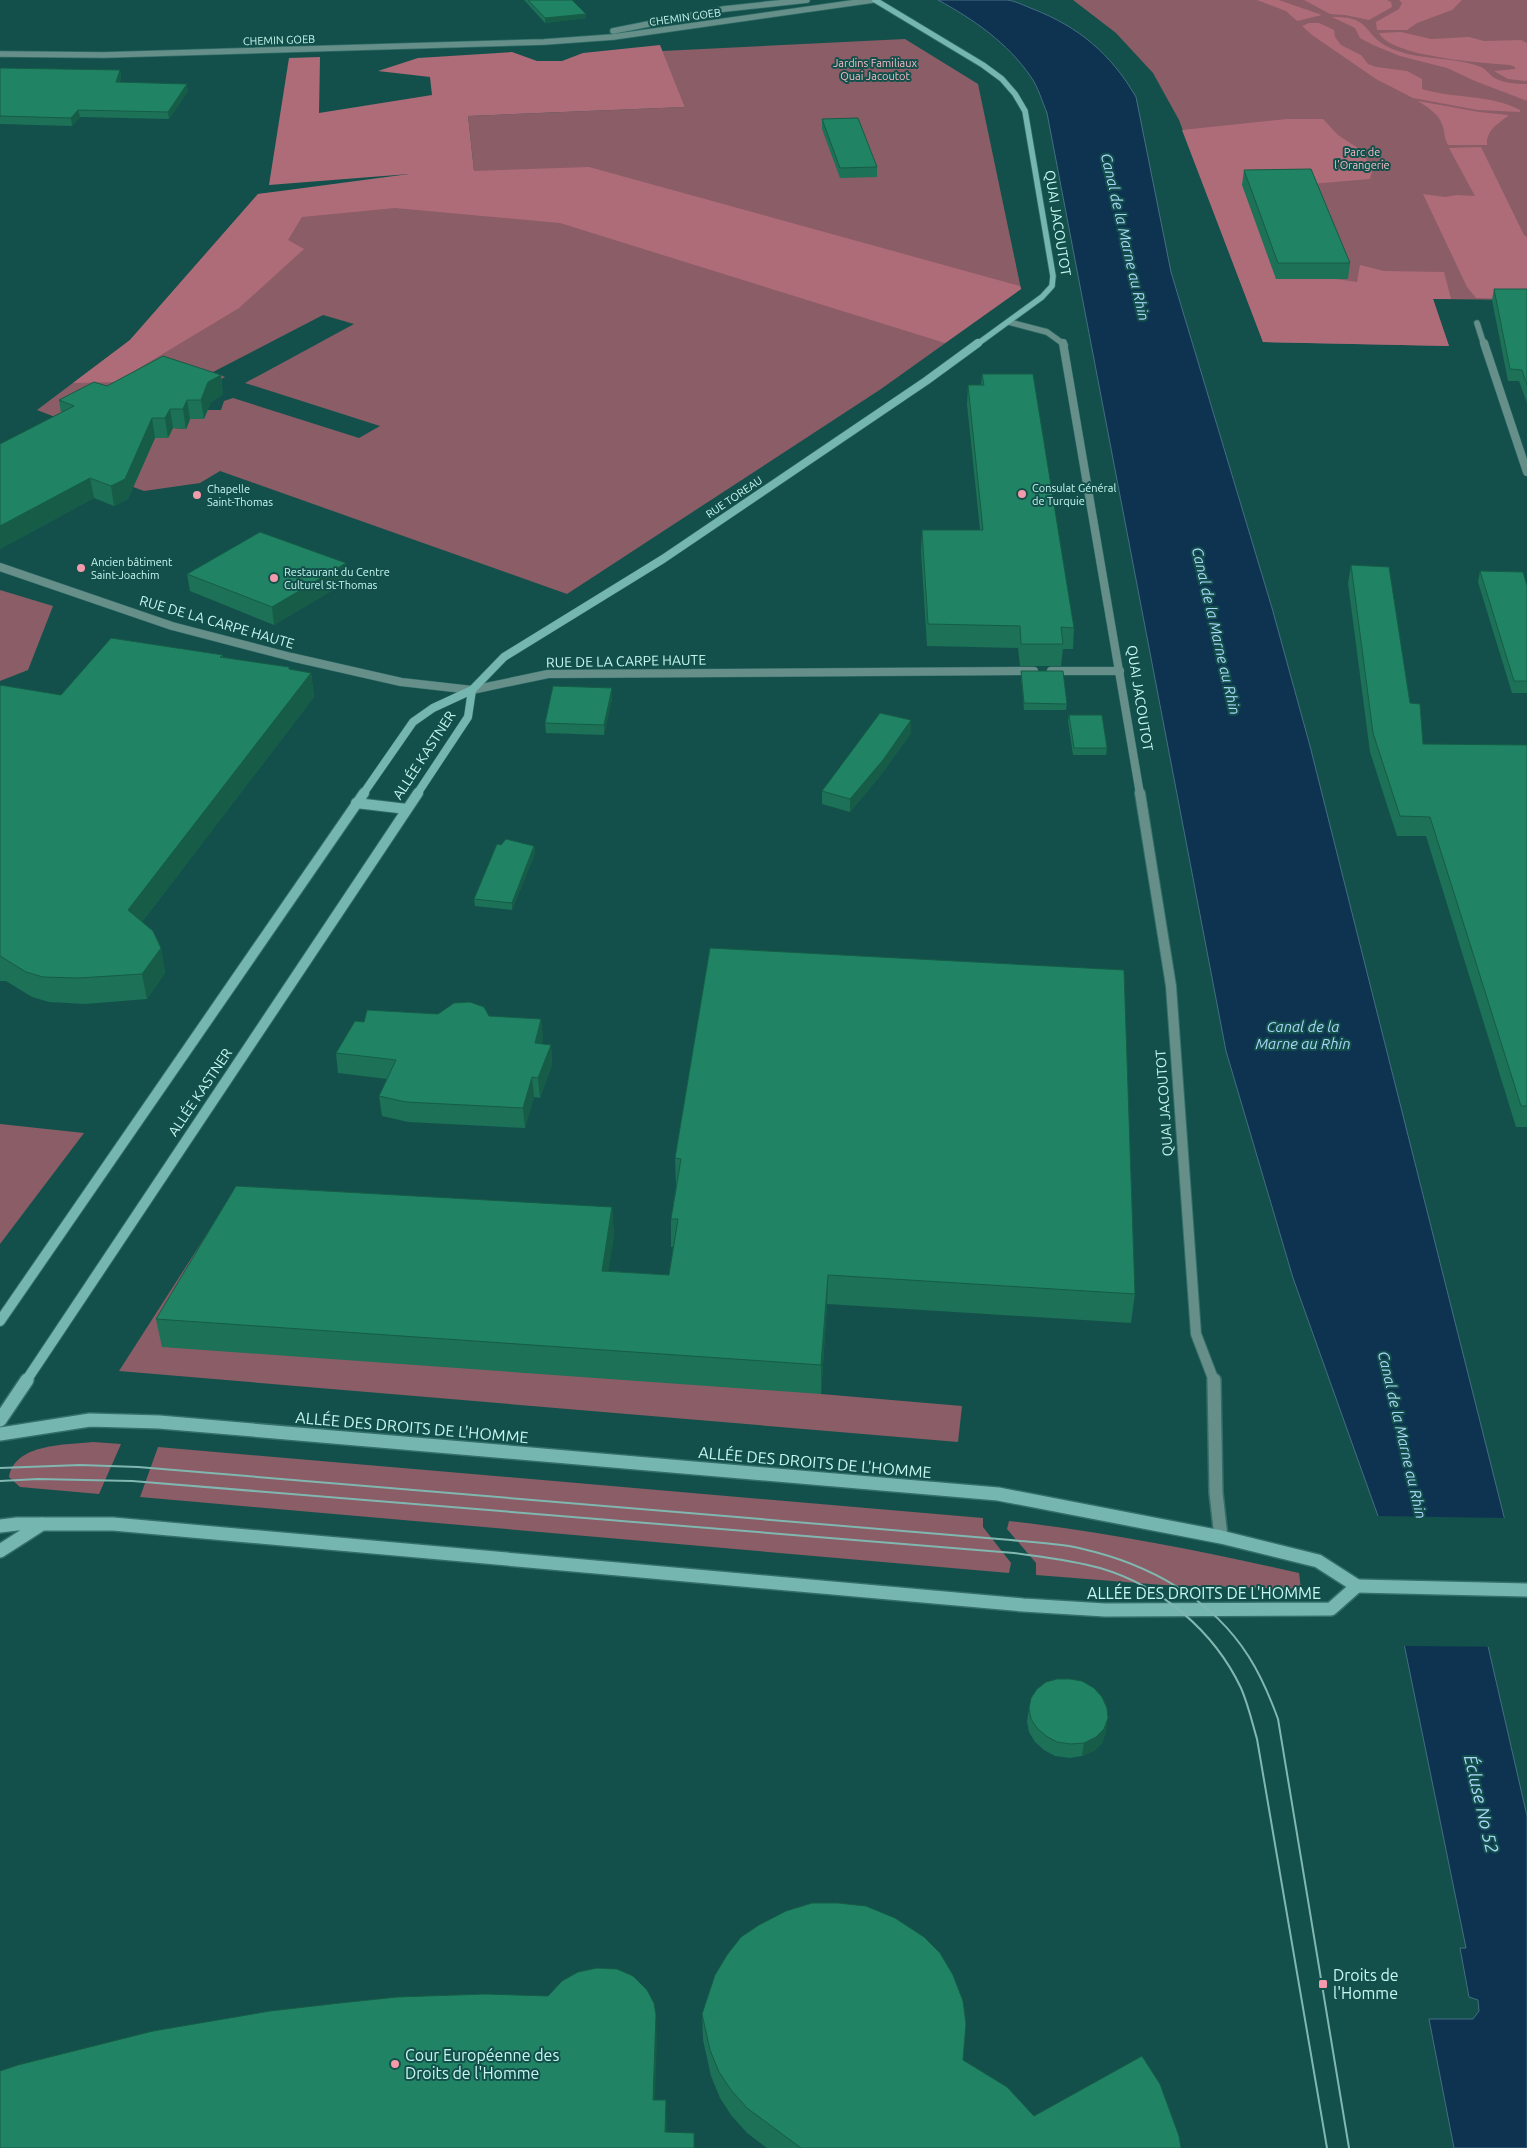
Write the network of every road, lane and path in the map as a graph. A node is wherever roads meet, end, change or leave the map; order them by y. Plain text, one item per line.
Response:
1 (807, 0) edge
2 (874, 0) edge
3 (558, 41) junction
4 (0, 54) edge
5 (1009, 322) junction
6 (1477, 323) dead end
7 (1527, 472) edge
8 (0, 567) edge
9 (1120, 671) junction
10 (472, 690) junction
11 (356, 803) junction
12 (407, 809) junction
13 (0, 1321) edge
14 (0, 1420) edge
15 (0, 1434) edge
16 (43, 1524) junction
17 (0, 1526) edge
18 (1221, 1537) junction
19 (0, 1551) edge
20 (1357, 1586) junction
21 (1527, 1590) edge

1 - 3 street, CHEMIN GOEB
2 - 3 street, CHEMIN GOEB
2 - 5 main road, QUAI JACOUTOT
3 - 4 street, CHEMIN GOEB
5 - 9 street, QUAI JACOUTOT
5 - 10 main road, RUE TOREAU
6 - 7 street
8 - 10 street, RUE DE LA CARPE HAUTE
9 - 10 street, RUE DE LA CARPE HAUTE
9 - 18 street, QUAI JACOUTOT
10 - 11 main road, ALLÉE KASTNER
10 - 12 main road, ALLÉE KASTNER
11 - 12 main road
11 - 13 main road, ALLÉE KASTNER
12 - 14 main road, ALLÉE KASTNER
15 - 18 main road, ALLÉE DES DROITS DE L'HOMME
16 - 17 main road, ALLÉE DES DROITS DE L'HOMME
16 - 19 main road
16 - 20 main road, ALLÉE DES DROITS DE L'HOMME
18 - 20 main road, ALLÉE DES DROITS DE L'HOMME
20 - 21 main road

